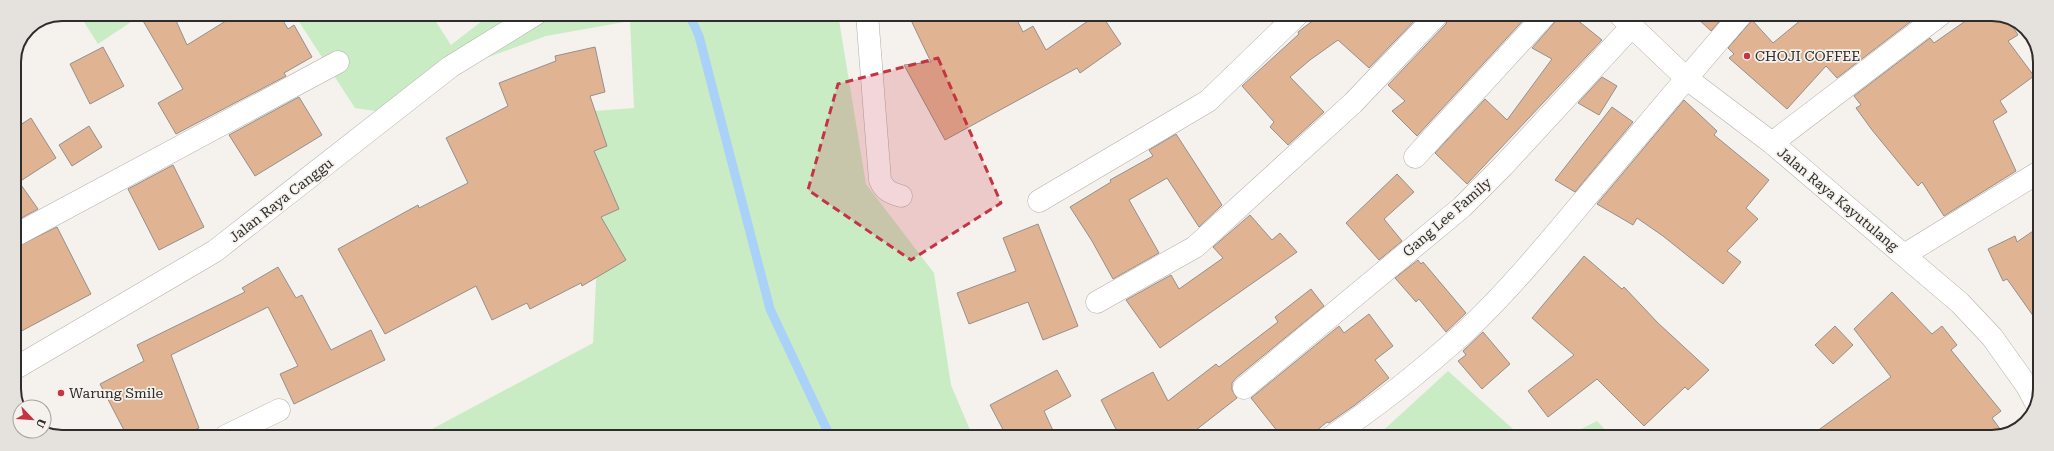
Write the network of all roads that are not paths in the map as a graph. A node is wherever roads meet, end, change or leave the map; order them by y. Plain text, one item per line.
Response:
1 (525, 21) edge
2 (868, 21) edge
3 (1291, 21) edge
4 (1431, 21) edge
5 (1540, 21) edge
6 (1625, 21) edge
7 (1627, 21) edge
8 (1736, 21) edge
9 (1932, 21) edge
10 (338, 62) dead end
11 (1686, 78) junction
12 (1772, 143) junction
13 (1415, 157) dead end
14 (2033, 176) edge
15 (901, 196) dead end
16 (1039, 201) dead end
17 (21, 232) edge
18 (1904, 255) junction
19 (1096, 302) dead end
20 (21, 365) edge
21 (1244, 388) dead end
22 (2032, 396) edge
23 (279, 410) dead end
24 (238, 430) edge
25 (1341, 430) edge

1 - 20 street, Jalan Raya Canggu
2 - 15 street
3 - 16 street
4 - 19 street
5 - 13 street
6 - 21 street, Gang Lee Family
7 - 11 street, Jalan Raya Kayutulang
8 - 11 street
9 - 12 street
10 - 17 street
11 - 12 street, Jalan Raya Kayutulang
11 - 25 street
12 - 18 street, Jalan Raya Kayutulang
14 - 18 street
18 - 22 street, Jalan Raya Kayutulang
23 - 24 street

